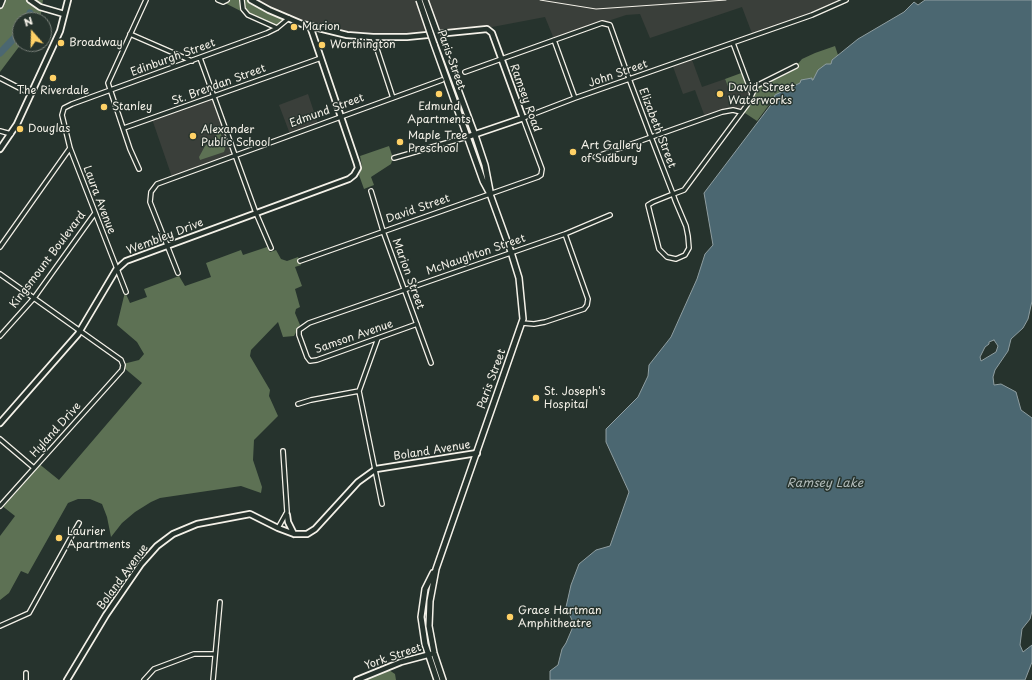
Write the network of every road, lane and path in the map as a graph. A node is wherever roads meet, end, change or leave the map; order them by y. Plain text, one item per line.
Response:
1 (2, 0) edge
2 (30, 0) edge
3 (68, 0) edge
4 (146, 0) edge
5 (218, 0) edge
6 (227, 0) edge
7 (242, 0) edge
8 (251, 0) edge
9 (419, 0) edge
10 (425, 0) edge
11 (846, 0) edge
12 (0, 5) edge
13 (64, 14) junction
14 (289, 18) junction
15 (310, 26) junction
16 (277, 28) junction
17 (130, 34) junction
18 (373, 37) junction
19 (554, 40) junction
20 (733, 43) junction
21 (200, 58) junction
22 (321, 58) junction
23 (501, 59) junction
24 (192, 61) junction
25 (796, 66) dead end
26 (465, 72) dead end
27 (0, 78) edge
28 (629, 79) junction
29 (442, 80) dead end
30 (110, 90) junction
31 (30, 94) junction
32 (752, 94) junction
33 (214, 96) junction
34 (393, 98) junction
35 (575, 98) junction
36 (63, 112) joint
37 (741, 112) junction
38 (341, 116) junction
39 (523, 118) junction
40 (124, 128) junction
41 (0, 130) edge
42 (10, 134) junction
43 (475, 135) junction
44 (467, 137) junction
45 (651, 137) junction
46 (0, 148) edge
47 (70, 148) junction
48 (235, 154) junction
49 (595, 157) dead end
50 (394, 158) dead end
51 (139, 169) dead end
52 (541, 175) joint
53 (371, 191) dead end
54 (490, 194) junction
55 (673, 194) junction
56 (95, 213) junction
57 (256, 213) junction
58 (610, 215) dead end
59 (383, 231) junction
60 (565, 234) junction
61 (167, 245) junction
62 (0, 247) edge
63 (271, 248) dead end
64 (511, 252) junction
65 (300, 261) dead end
66 (116, 270) junction
67 (178, 273) dead end
68 (0, 274) edge
69 (404, 289) junction
70 (126, 292) dead end
71 (34, 298) junction
72 (522, 323) junction
73 (417, 324) junction
74 (302, 327) joint
75 (79, 332) junction
76 (0, 336) edge
77 (378, 338) junction
78 (431, 363) dead end
79 (359, 392) junction
80 (298, 404) dead end
81 (0, 423) edge
82 (0, 439) edge
83 (283, 451) dead end
84 (477, 453) junction
85 (34, 468) junction
86 (376, 470) junction
87 (382, 504) dead end
88 (0, 506) edge
89 (287, 515) junction
90 (79, 523) dead end
91 (278, 528) junction
92 (294, 534) junction
93 (436, 569) junction
94 (220, 602) dead end
95 (0, 626) edge
96 (434, 653) junction
97 (215, 654) junction
98 (428, 655) junction
99 (26, 673) dead end
100 (26, 680) edge
101 (67, 680) edge
102 (144, 680) edge
103 (213, 680) edge
104 (357, 680) edge
105 (437, 680) edge
106 (443, 680) edge

1 - 12 main road
2 - 13 street
3 - 13 street
4 - 17 street
5 - 6 street
7 - 16 street
8 - 14 street
9 - 44 main road, Paris Street, bridge
10 - 43 main road, Paris Street, bridge
11 - 20 street, John Street
13 - 31 street
14 - 15 street
14 - 16 street, Edinburgh Street
15 - 18 street
15 - 22 street
16 - 21 street, Edinburgh Street
17 - 24 street
17 - 30 street
18 - 23 street, Ramsey Road
18 - 34 street
19 - 23 street
19 - 28 street, Elizabeth Street
19 - 35 street
20 - 28 street, John Street
20 - 32 street
21 - 24 street, Edinburgh Street
21 - 33 street
22 - 33 street, St. Brendan Street
22 - 38 street
23 - 26 street
23 - 39 street, Ramsey Road
24 - 30 street, Edinburgh Street
25 - 32 street
27 - 31 street
28 - 35 street, John Street
28 - 45 street, Elizabeth Street
29 - 34 street, Edmund Street
30 - 36 street, Edinburgh Street
30 - 40 street
31 - 42 street
32 - 37 street
33 - 40 street, St. Brendan Street
33 - 48 street
34 - 38 street, Edmund Street
35 - 39 street, John Street
36 - 47 street, Laura Avenue
37 - 45 street
37 - 55 street
38 - 48 street, Edmund Street
38 - 57 street, Wembley Drive
39 - 43 street, John Street
39 - 52 street, Ramsey Road
40 - 51 street
41 - 42 street
42 - 46 street
43 - 44 street, John Street
43 - 54 main road, Paris Street
44 - 50 street, John Street
44 - 54 main road, Paris Street
45 - 49 street
45 - 55 street, Elizabeth Street
47 - 56 street, Laura Avenue
47 - 62 street
48 - 57 street
48 - 61 street, Edmund Street
52 - 54 street, David Street
53 - 59 street, Marion Street
54 - 59 street, David Street
54 - 64 main road, Paris Street
55 - 55 street, Elizabeth Street
56 - 66 street, Laura Avenue
56 - 71 street, Kingsmount Boulevard
57 - 61 street, Wembley Drive
57 - 63 street
58 - 60 street, McNaughton Street
59 - 65 street, David Street
59 - 69 street, Marion Street
60 - 64 street, McNaughton Street
60 - 72 street
61 - 66 street, Wembley Drive
61 - 67 street
64 - 69 street, McNaughton Street
64 - 72 main road, Paris Street
66 - 70 street, Laura Avenue
66 - 75 street, Wembley Drive
68 - 71 street
69 - 73 street, Marion Street
69 - 74 street, McNaughton Street
71 - 75 street
71 - 76 street, Kingsmount Boulevard
72 - 84 main road, Paris Street
73 - 77 street, Samson Avenue
73 - 78 street, Marion Street
74 - 77 street, Samson Avenue
75 - 81 street, Wembley Drive
75 - 85 street, Hyland Drive
77 - 79 street
79 - 80 street
79 - 86 street
82 - 85 street
83 - 89 street
84 - 86 street, Boland Avenue
84 - 93 main road, Paris Street
85 - 88 street, Hyland Drive
86 - 87 street
86 - 92 street, Boland Avenue
89 - 91 street
89 - 92 street
90 - 95 street
91 - 92 street, Boland Avenue
91 - 101 street, Boland Avenue
93 - 96 main road, Paris Street
93 - 98 main road, Paris Street
94 - 97 street
96 - 98 street, York Street
96 - 106 main road, Paris Street
97 - 102 street
97 - 103 street
98 - 104 street, York Street
98 - 105 main road, Paris Street
99 - 100 street

